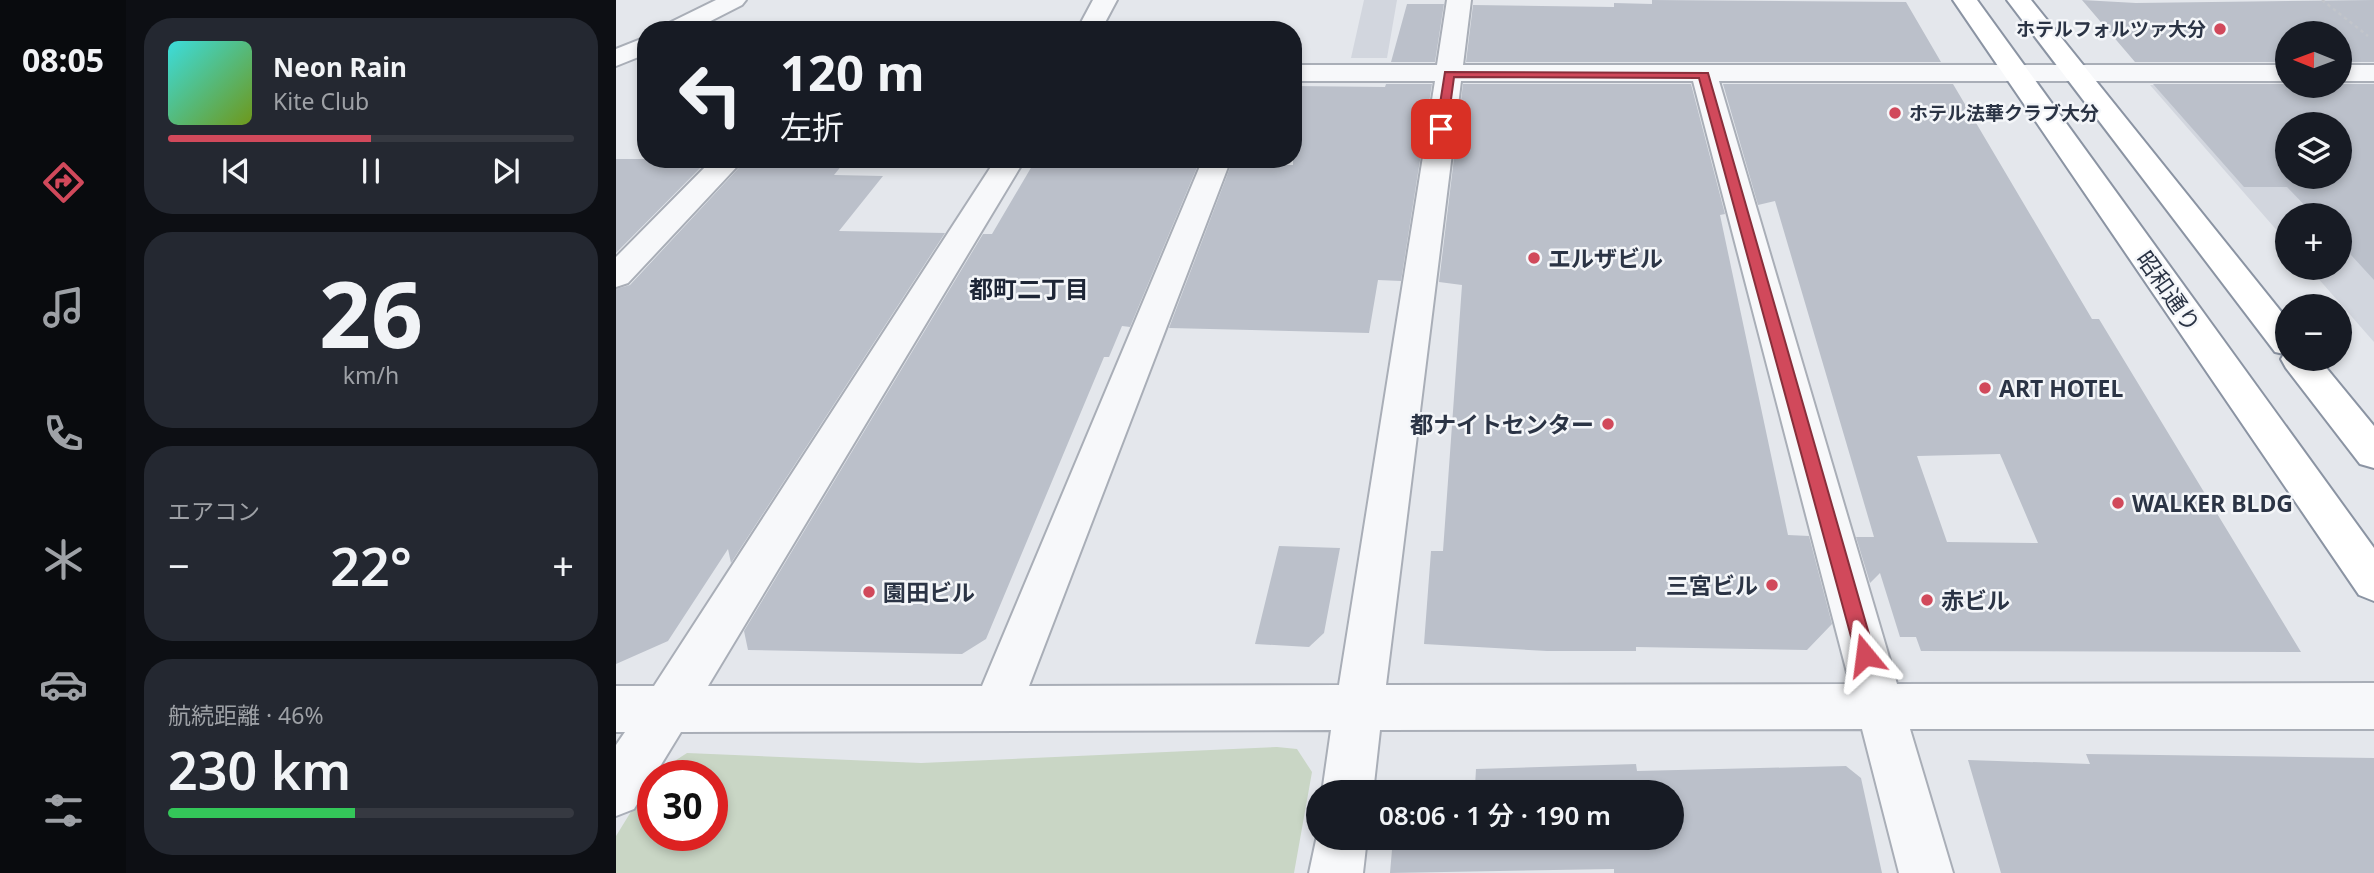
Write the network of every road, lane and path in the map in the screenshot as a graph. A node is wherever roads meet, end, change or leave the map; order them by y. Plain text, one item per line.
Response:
1 (734, 0) edge
2 (1105, 0) edge
3 (1459, 0) edge
4 (1965, 0) edge
5 (2020, 0) edge
6 (2322, 0) edge
7 (692, 21) edge
8 (1093, 21) edge
9 (2374, 41) edge
10 (637, 48) edge
11 (616, 58) edge
12 (616, 68) edge
13 (637, 69) edge
14 (1302, 73) edge
15 (2016, 73) junction
16 (2076, 73) junction
17 (2275, 73) edge
18 (2352, 73) edge
19 (2374, 73) edge
20 (1449, 74) junction
21 (1704, 75) junction
22 (721, 168) edge
23 (1005, 168) edge
24 (1213, 168) edge
25 (616, 276) edge
26 (2275, 328) edge
27 (2309, 371) edge
28 (2374, 453) edge
29 (2374, 582) edge
30 (2374, 706) edge
31 (1880, 707) junction
32 (1359, 708) junction
33 (616, 709) edge
34 (667, 709) junction
35 (996, 709) junction
36 (1349, 780) edge
37 (616, 791) edge
38 (1339, 850) edge
39 (1336, 873) edge
40 (1926, 873) edge

1 - 7 street
2 - 8 street
3 - 20 street
4 - 15 highway, 昭和通り
5 - 16 highway
6 - 9 path
10 - 11 street
12 - 13 street
14 - 20 street
15 - 16 street
15 - 21 street
15 - 29 highway, 昭和通り
16 - 17 street
16 - 26 highway
18 - 19 street
20 - 21 street
20 - 32 street
21 - 31 street
22 - 25 street
23 - 34 street
24 - 35 street
27 - 28 highway
30 - 31 street
31 - 32 street
31 - 40 street
32 - 35 street
32 - 36 street
33 - 34 street
34 - 35 street
34 - 37 street
38 - 39 street

